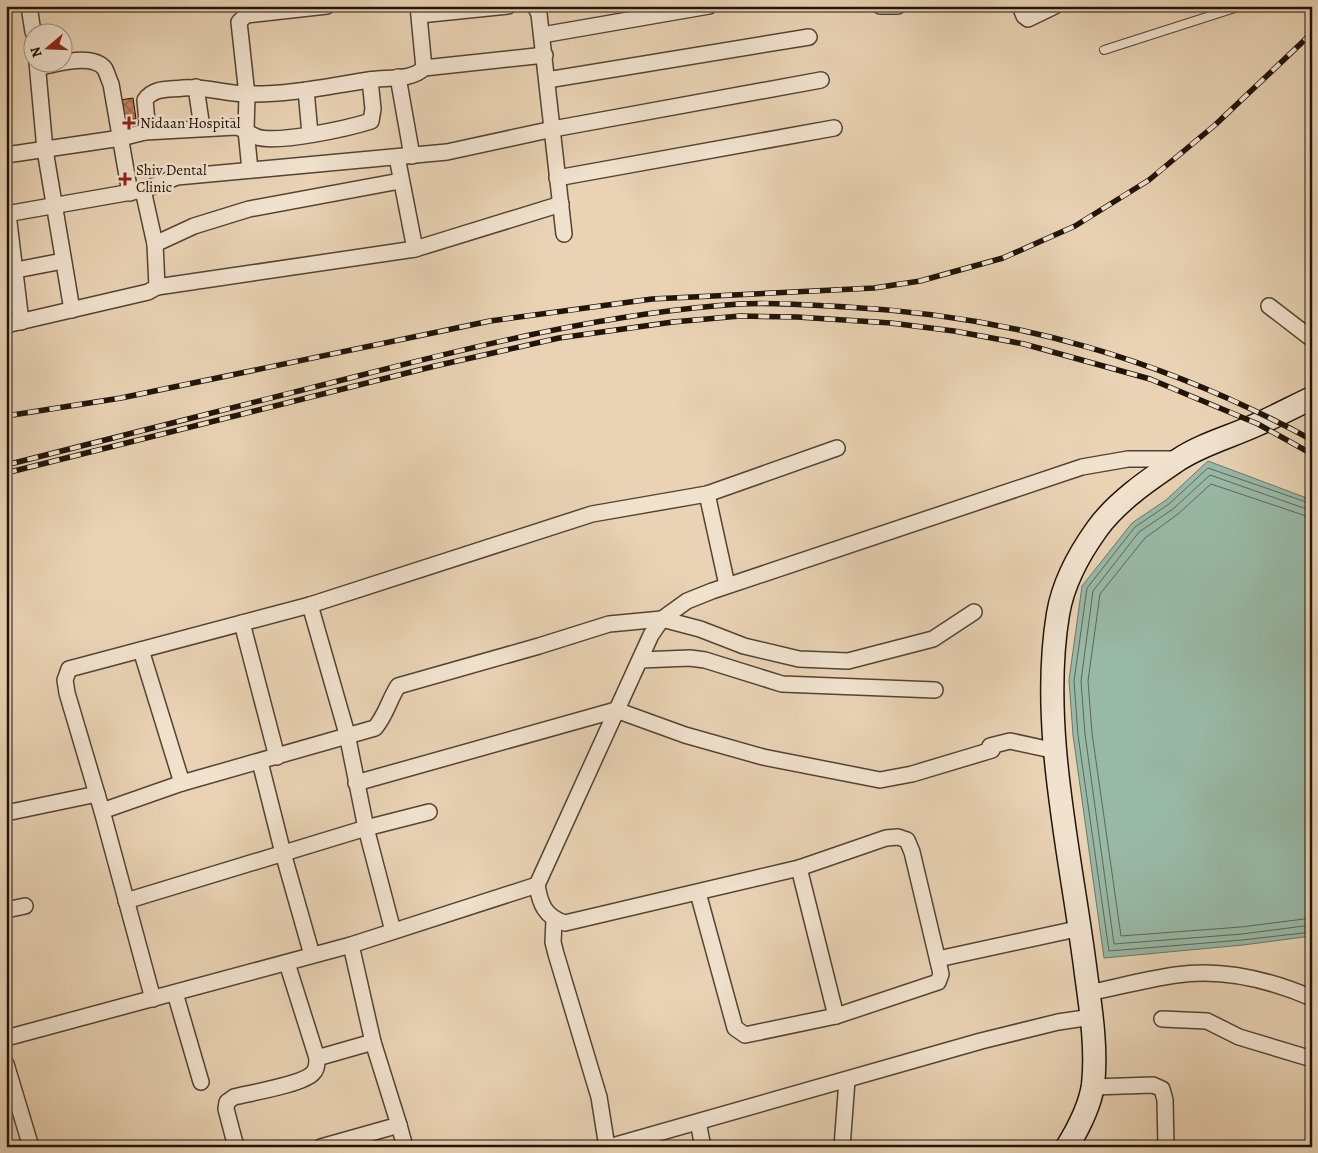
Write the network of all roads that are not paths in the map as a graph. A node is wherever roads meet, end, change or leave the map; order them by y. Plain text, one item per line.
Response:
1 (29, 6) edge
2 (327, 6) edge
3 (508, 6) edge
4 (534, 6) edge
5 (709, 6) edge
6 (880, 6) edge
7 (898, 6) edge
8 (1020, 6) edge
9 (1055, 6) edge
10 (1241, 6) edge
11 (481, 8) edge
12 (419, 11) edge
13 (31, 22) edge
14 (542, 35) junction
15 (809, 37) dead end
16 (1104, 50) dead end
17 (544, 55) junction
18 (72, 62) edge
19 (424, 68) junction
20 (38, 72) edge
21 (398, 76) junction
22 (370, 80) junction
23 (547, 80) junction
24 (821, 80) dead end
25 (196, 87) junction
26 (306, 90) junction
27 (247, 94) junction
28 (202, 128) junction
29 (834, 128) dead end
30 (553, 129) junction
31 (246, 130) junction
32 (145, 132) junction
33 (310, 134) junction
34 (121, 138) junction
35 (45, 150) junction
36 (6, 155) edge
37 (405, 156) junction
38 (250, 170) junction
39 (557, 178) junction
40 (400, 181) junction
41 (137, 191) junction
42 (561, 204) junction
43 (55, 207) junction
44 (7, 214) edge
45 (564, 234) dead end
46 (155, 244) junction
47 (415, 249) junction
48 (64, 262) junction
49 (10, 272) edge
50 (157, 286) junction
51 (1268, 306) dead end
52 (72, 310) junction
53 (14, 324) edge
54 (1312, 339) edge
55 (1312, 398) edge
56 (837, 448) dead end
57 (1180, 459) junction
58 (706, 494) junction
59 (727, 585) junction
60 (310, 605) junction
61 (974, 612) dead end
62 (662, 619) junction
63 (242, 624) junction
64 (646, 647) junction
65 (142, 650) junction
66 (935, 690) dead end
67 (616, 710) junction
68 (347, 734) junction
69 (1056, 751) junction
70 (277, 757) junction
71 (260, 762) junction
72 (356, 783) junction
73 (182, 784) junction
74 (96, 794) junction
75 (102, 811) junction
76 (429, 812) dead end
77 (6, 813) edge
78 (366, 828) junction
79 (283, 853) junction
80 (799, 868) junction
81 (537, 885) junction
82 (698, 893) junction
83 (126, 901) junction
84 (26, 906) dead end
85 (6, 910) edge
86 (554, 920) junction
87 (1081, 928) junction
88 (393, 932) junction
89 (351, 945) junction
90 (310, 948) dead end
91 (938, 959) junction
92 (287, 963) junction
93 (175, 993) junction
94 (1089, 993) junction
95 (1312, 998) edge
96 (153, 999) junction
97 (836, 1016) junction
98 (1092, 1017) junction
99 (1162, 1019) dead end
100 (6, 1038) edge
101 (373, 1042) junction
102 (317, 1058) junction
103 (1312, 1059) edge
104 (6, 1064) edge
105 (847, 1080) junction
106 (201, 1082) dead end
107 (1093, 1087) junction
108 (698, 1122) junction
109 (399, 1125) junction
110 (31, 1147) edge
111 (236, 1147) edge
112 (321, 1147) edge
113 (406, 1147) edge
114 (608, 1147) edge
115 (703, 1147) edge
116 (842, 1147) edge
117 (1067, 1147) edge
118 (1166, 1147) edge

1 - 13 street
2 - 27 street
3 - 11 street
4 - 14 street
5 - 14 street
6 - 7 street
8 - 9 street
10 - 16 lane
11 - 12 street
12 - 19 street
14 - 17 street
15 - 23 street
17 - 19 street
17 - 23 street
18 - 34 street
19 - 21 street
20 - 35 street
21 - 22 street
21 - 37 street
22 - 26 street
22 - 33 street
23 - 30 street
24 - 30 street
25 - 27 street
25 - 28 street
25 - 32 street
26 - 27 street
26 - 33 street
27 - 31 street
28 - 31 street
28 - 32 street
29 - 39 street
30 - 37 street
30 - 39 street
31 - 33 street
31 - 38 street
32 - 34 street
34 - 35 street
34 - 41 street
35 - 36 street
35 - 43 street
37 - 38 street
37 - 40 street
38 - 41 street
39 - 42 street
40 - 46 street
40 - 47 street
41 - 43 street
41 - 46 street
42 - 45 street
42 - 47 street
43 - 44 street
43 - 48 street
44 - 49 street
46 - 50 street
47 - 50 street
48 - 49 street
48 - 52 street
49 - 53 street
50 - 52 street
51 - 54 street
52 - 53 street
55 - 57 main road
56 - 58 street
57 - 59 street
57 - 69 main road
58 - 59 street
58 - 60 street
59 - 62 street
60 - 63 street
60 - 68 street
61 - 62 street
62 - 64 street
62 - 68 street
63 - 65 street
63 - 70 street
64 - 66 street
64 - 67 street
65 - 73 street
65 - 74 street
67 - 69 street
67 - 72 street
67 - 81 street
68 - 70 street
68 - 72 street
69 - 87 main road
70 - 71 street
71 - 73 street
71 - 79 street
72 - 78 street
73 - 75 street
74 - 75 street
74 - 77 street
75 - 83 street
76 - 78 street
78 - 79 street
78 - 88 street
79 - 83 street
79 - 90 street
80 - 82 street
80 - 91 street
80 - 97 street
81 - 86 street
81 - 88 street
82 - 86 street
82 - 97 street
83 - 96 street
84 - 85 street
86 - 114 street
87 - 91 street
87 - 94 main road
88 - 89 street
89 - 92 street
89 - 101 street
91 - 97 street
92 - 93 street
92 - 102 street
93 - 96 street
93 - 106 street
94 - 95 street
94 - 98 main road
96 - 100 street
98 - 105 street
98 - 107 main road
99 - 103 street
101 - 102 street
101 - 109 street
102 - 111 street
104 - 110 street
105 - 108 street
105 - 116 street
107 - 117 main road
107 - 118 street
108 - 114 street
108 - 115 street
109 - 112 street
109 - 113 street

